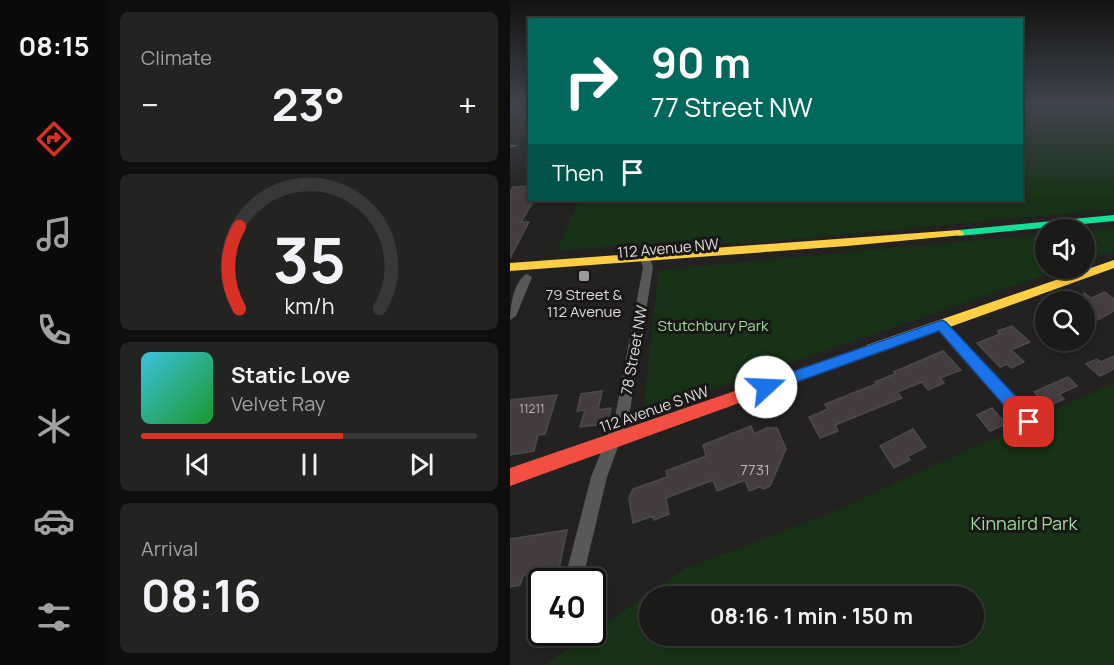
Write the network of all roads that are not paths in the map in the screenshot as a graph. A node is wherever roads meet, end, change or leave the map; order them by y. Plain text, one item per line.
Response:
1 (1114, 218) edge
2 (646, 261) junction
3 (1114, 264) edge
4 (510, 267) edge
5 (528, 277) junction
6 (510, 279) edge
7 (510, 316) edge
8 (942, 325) junction
9 (1029, 422) dead end
10 (612, 441) junction
11 (510, 477) edge
12 (576, 568) edge

1 - 2 main road, 112 Avenue NW
2 - 4 main road, 112 Avenue NW
2 - 5 main road, 112 Avenue NW
2 - 10 street, 78 Street NW
3 - 8 main road, 112 Avenue S NW
5 - 6 main road, 112 Avenue NW
5 - 7 street
8 - 9 street
8 - 10 main road, 112 Avenue S NW
10 - 11 main road, 112 Avenue S NW
10 - 12 street, 78 Street NW

